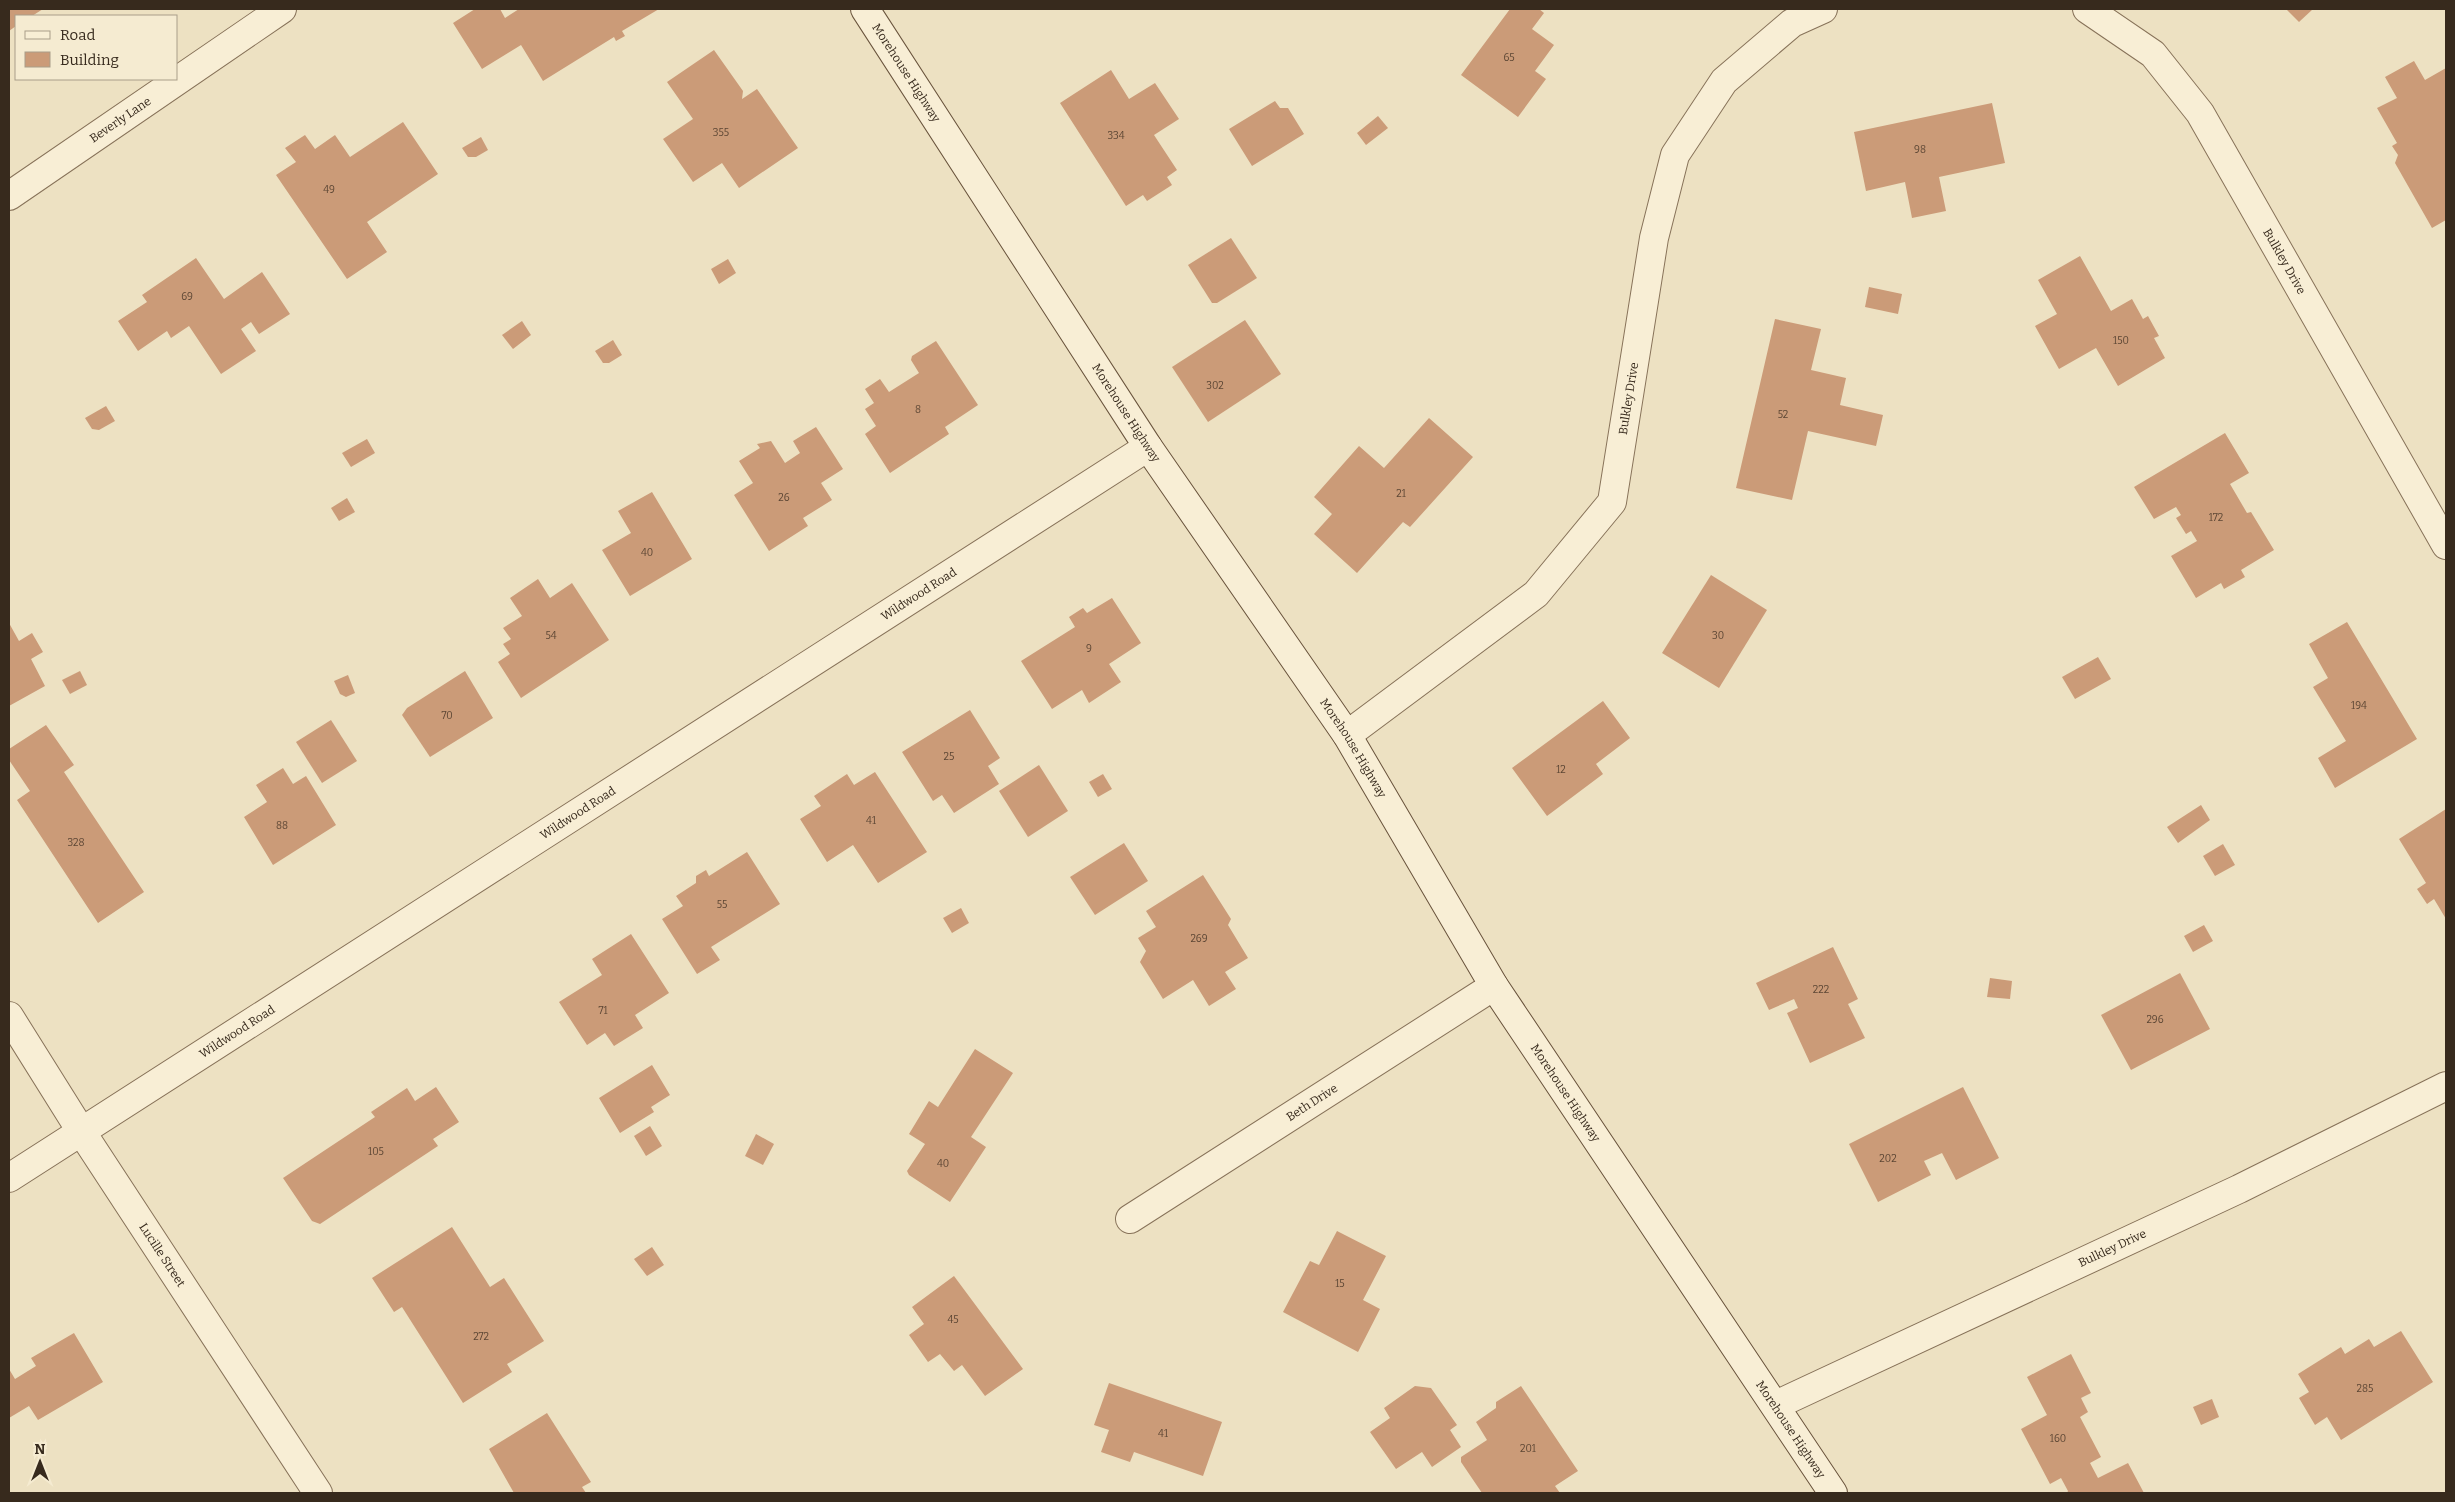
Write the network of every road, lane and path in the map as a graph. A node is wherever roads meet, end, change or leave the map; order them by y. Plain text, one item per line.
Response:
1 (282, 9) edge
2 (865, 9) edge
3 (1823, 9) edge
4 (2087, 9) edge
5 (9, 196) edge
6 (1148, 447) junction
7 (2446, 545) edge
8 (1347, 735) junction
9 (1494, 986) junction
10 (9, 1016) edge
11 (2446, 1086) edge
12 (81, 1131) junction
13 (9, 1178) edge
14 (1130, 1220) dead end
15 (1776, 1405) junction
16 (318, 1493) edge
17 (1833, 1493) edge

1 - 5 street, Beverly Lane
2 - 6 street, Morehouse Highway
3 - 8 street, Bulkley Drive
4 - 7 street, Bulkley Drive
6 - 8 street, Morehouse Highway
6 - 12 street, Wildwood Road
8 - 9 street, Morehouse Highway
9 - 14 street, Beth Drive
9 - 15 street, Morehouse Highway
10 - 12 street, Lucille Street
11 - 15 street, Bulkley Drive
12 - 13 street, Wildwood Road
12 - 16 street, Lucille Street
15 - 17 street, Morehouse Highway

